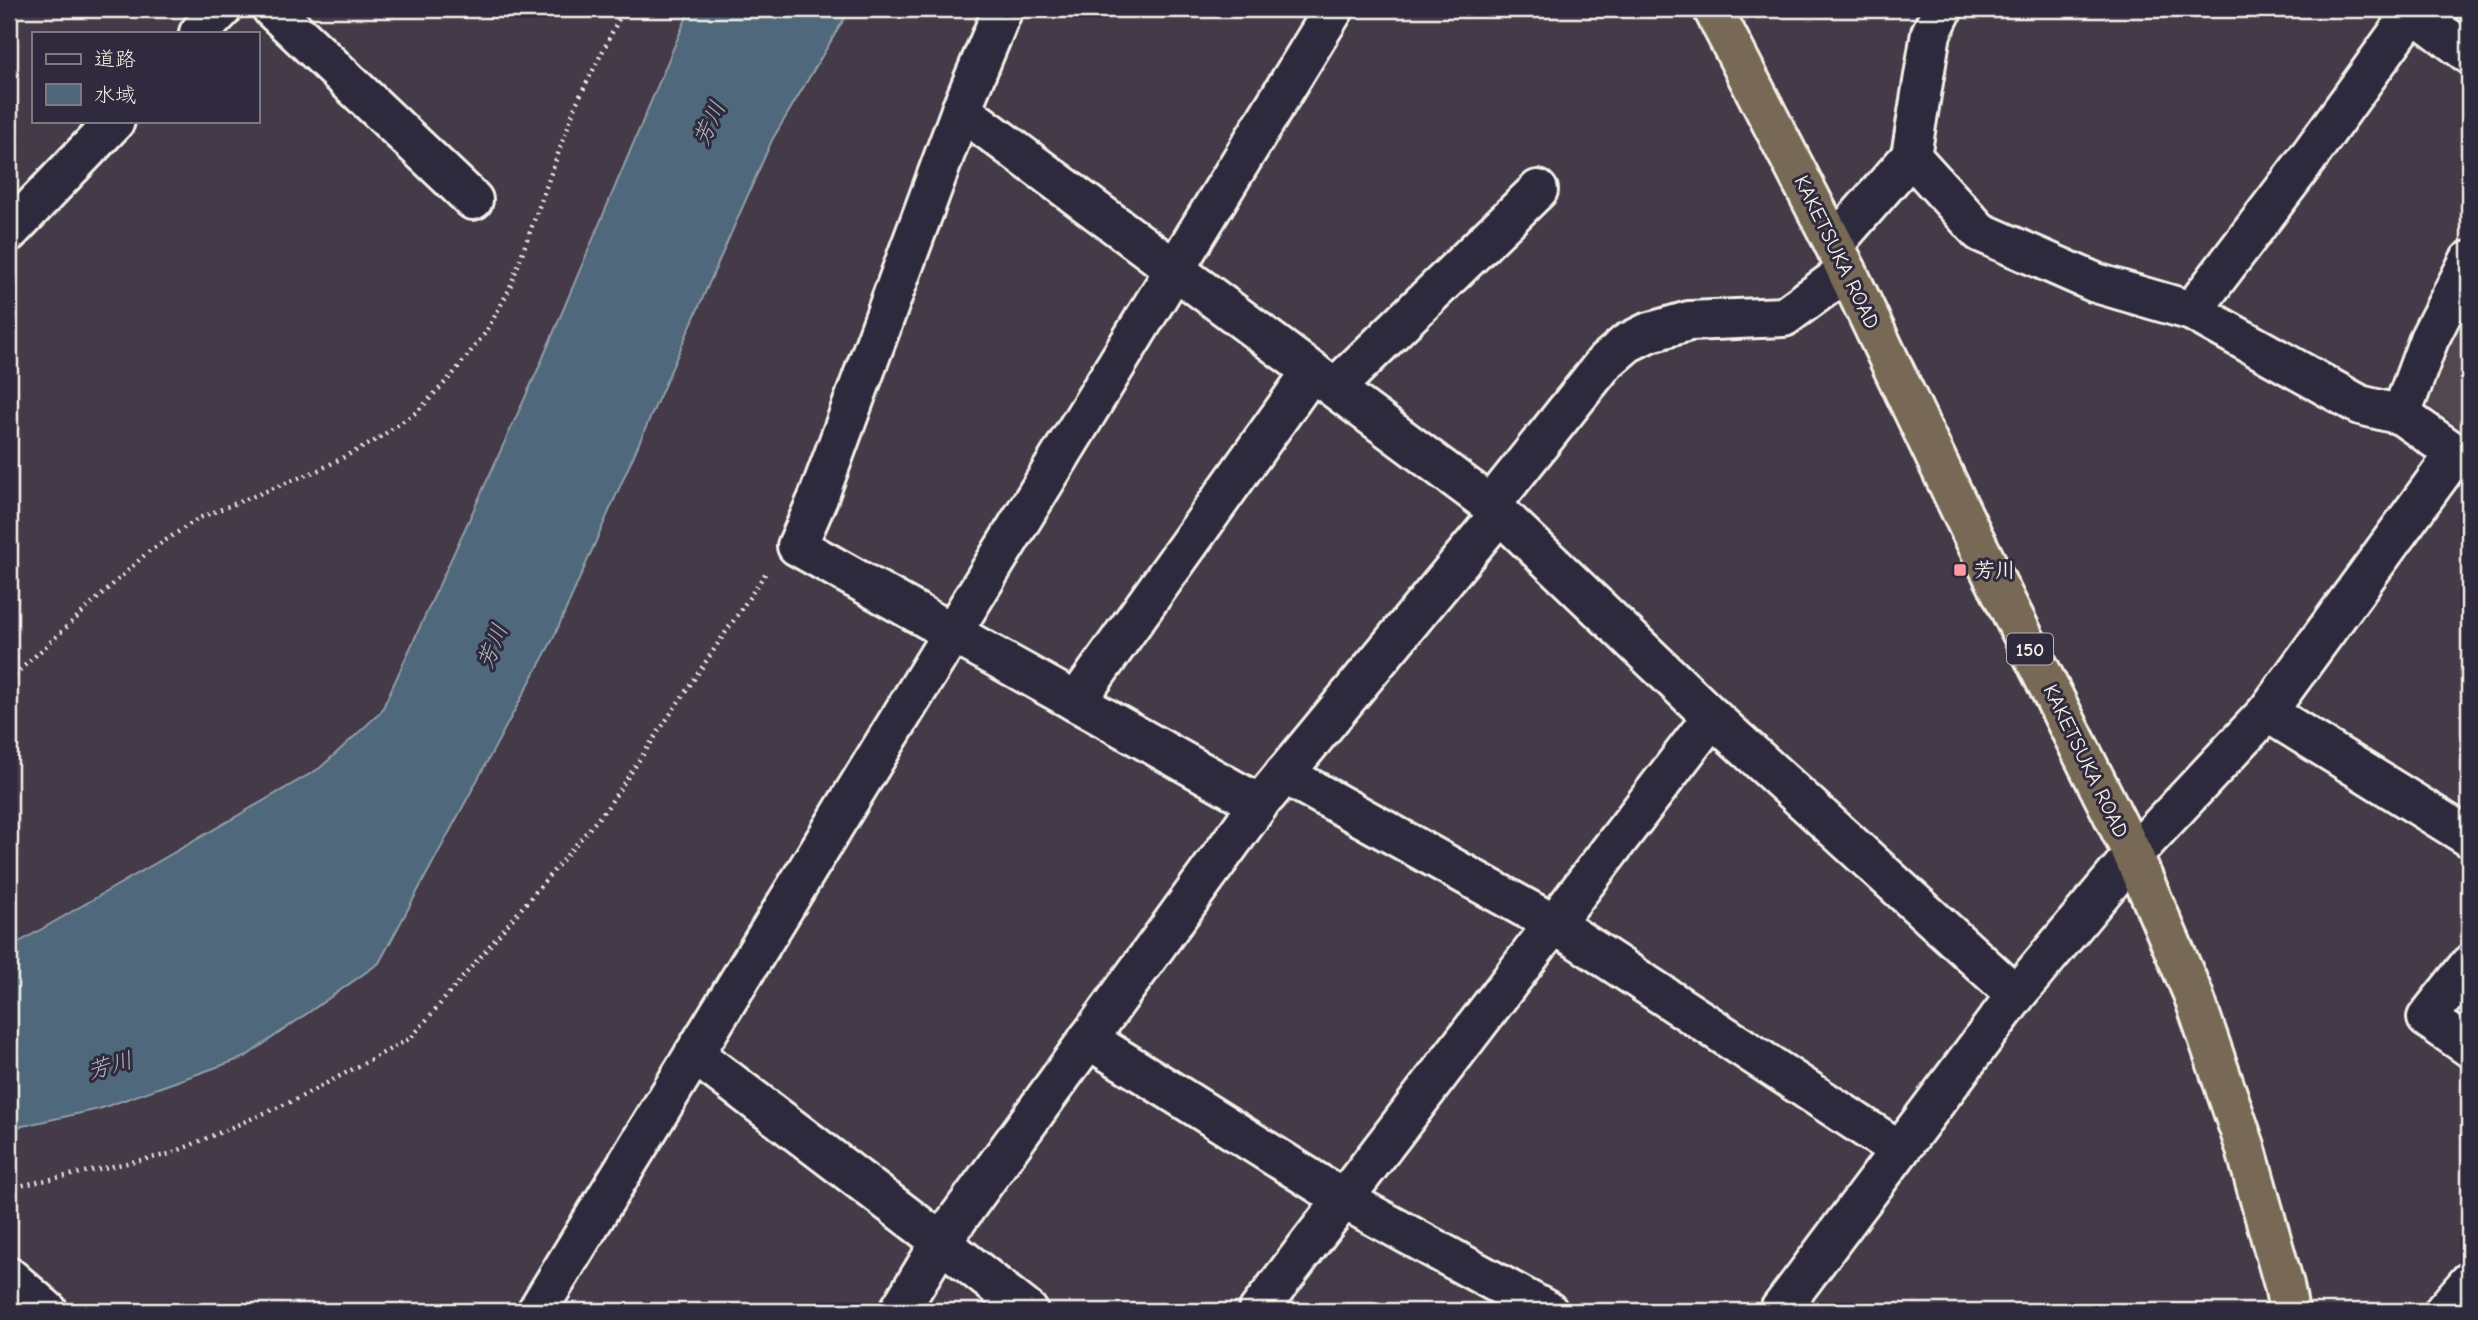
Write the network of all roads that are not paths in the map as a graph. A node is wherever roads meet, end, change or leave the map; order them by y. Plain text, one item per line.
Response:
1 (222, 9) edge
2 (272, 9) edge
3 (1003, 9) edge
4 (1334, 9) edge
5 (1713, 9) edge
6 (1943, 9) edge
7 (2411, 10) edge
8 (200, 32) edge
9 (2469, 54) edge
10 (961, 110) junction
11 (114, 122) edge
12 (1911, 156) junction
13 (1538, 190) dead end
14 (474, 200) dead end
15 (9, 232) edge
16 (1841, 258) junction
17 (2469, 261) edge
18 (1176, 269) junction
19 (2192, 311) junction
20 (1324, 379) junction
21 (2401, 415) junction
22 (2463, 458) edge
23 (1495, 509) junction
24 (953, 633) junction
25 (1076, 702) junction
26 (2267, 712) junction
27 (1712, 717) junction
28 (1283, 774) junction
29 (1259, 804) junction
30 (2469, 837) edge
31 (2133, 855) junction
32 (1554, 924) junction
33 (2469, 965) edge
34 (2016, 995) junction
35 (1088, 1039) junction
36 (2469, 1047) edge
37 (694, 1054) junction
38 (1899, 1150) junction
39 (1343, 1199) junction
40 (942, 1242) junction
41 (9, 1277) edge
42 (2469, 1282) edge
43 (47, 1311) edge
44 (537, 1311) edge
45 (899, 1311) edge
46 (1028, 1311) edge
47 (1258, 1311) edge
48 (1548, 1311) edge
49 (1779, 1311) edge
50 (2289, 1311) edge
51 (2444, 1311) edge

1 - 8 street
2 - 14 street
3 - 10 street
4 - 18 street
5 - 16 highway, KAKETSUKA ROAD / 150
6 - 12 street
7 - 9 street
7 - 19 street
10 - 18 street
10 - 24 street
11 - 15 street
12 - 16 street
12 - 19 street
13 - 20 street
16 - 23 street
16 - 31 highway, KAKETSUKA ROAD / 150
17 - 21 street
18 - 20 street
18 - 24 street
19 - 21 street
20 - 23 street
20 - 25 street
21 - 22 street
22 - 26 street
23 - 27 street
23 - 28 street
24 - 25 street
24 - 37 street
25 - 29 street
26 - 30 street
26 - 31 street
27 - 32 street
27 - 34 street
28 - 29 street
28 - 32 street
29 - 35 street
31 - 34 street
31 - 50 highway, KAKETSUKA ROAD / 150
32 - 38 street
32 - 39 street
33 - 36 street
34 - 38 street
35 - 39 street
35 - 40 street
37 - 40 street
37 - 44 street
38 - 49 street
39 - 47 street
39 - 48 street
40 - 45 street
40 - 46 street
41 - 43 street
42 - 51 street

